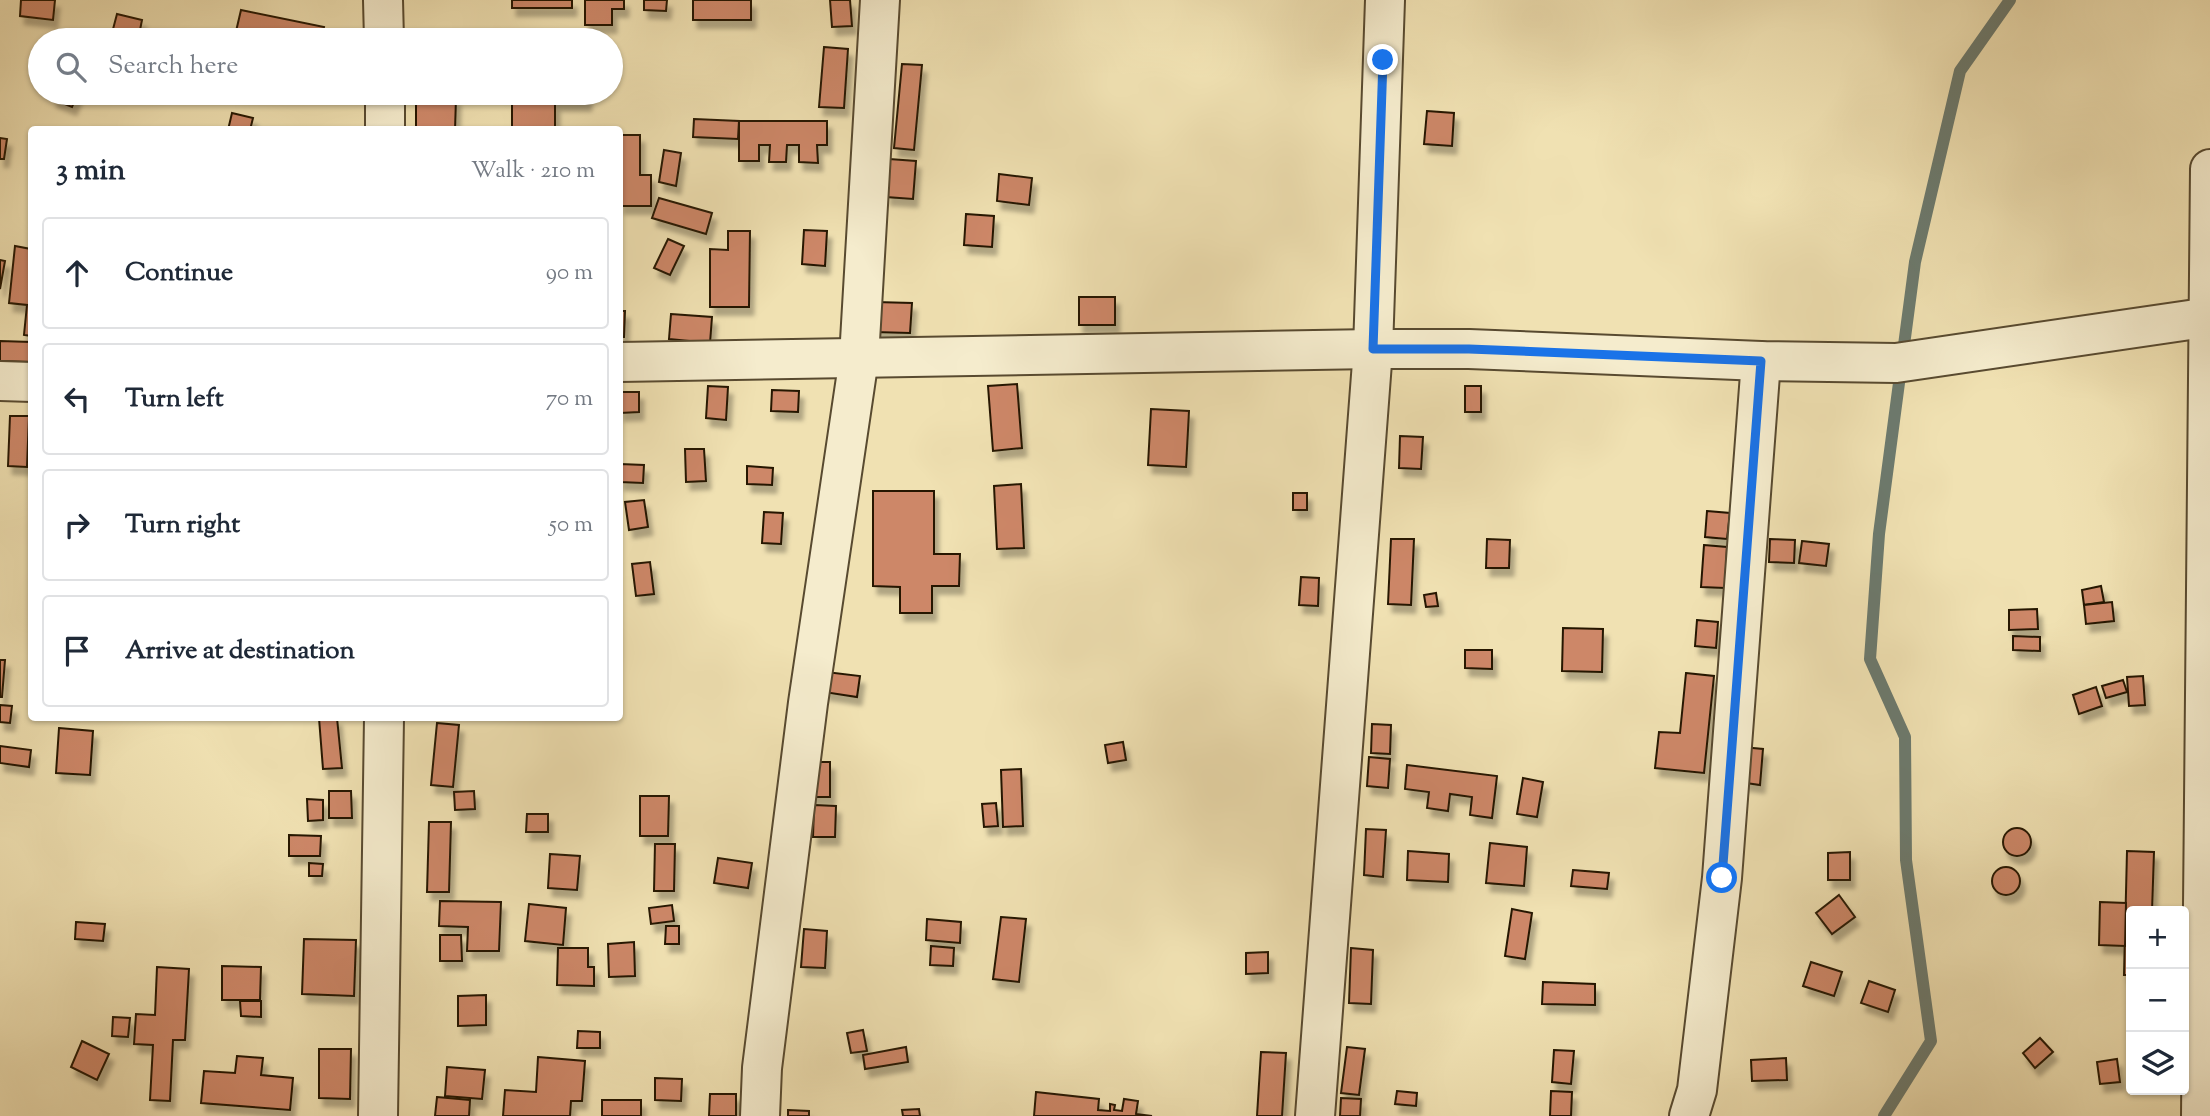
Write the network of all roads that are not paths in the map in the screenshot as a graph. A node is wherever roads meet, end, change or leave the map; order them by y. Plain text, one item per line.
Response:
1 (383, 0) edge
2 (880, 0) edge
3 (1362, 0) edge
4 (1385, 0) edge
5 (384, 28) edge
6 (1383, 60) junction
7 (384, 105) edge
8 (385, 126) edge
9 (2210, 169) edge
10 (2209, 317) edge
11 (1373, 349) junction
12 (859, 358) junction
13 (1761, 361) junction
14 (623, 362) edge
15 (0, 381) edge
16 (28, 382) edge
17 (384, 721) edge
18 (378, 1116) edge
19 (760, 1116) edge
20 (1315, 1116) edge
21 (1689, 1116) edge
22 (2201, 1116) edge

1 - 5 street
2 - 12 street
3 - 6 street
4 - 6 street
6 - 11 street
7 - 8 street
9 - 10 street
10 - 13 street
10 - 22 street
11 - 12 street
11 - 13 street
11 - 20 street
12 - 14 street
12 - 19 street
13 - 21 street
15 - 16 street
17 - 18 street

